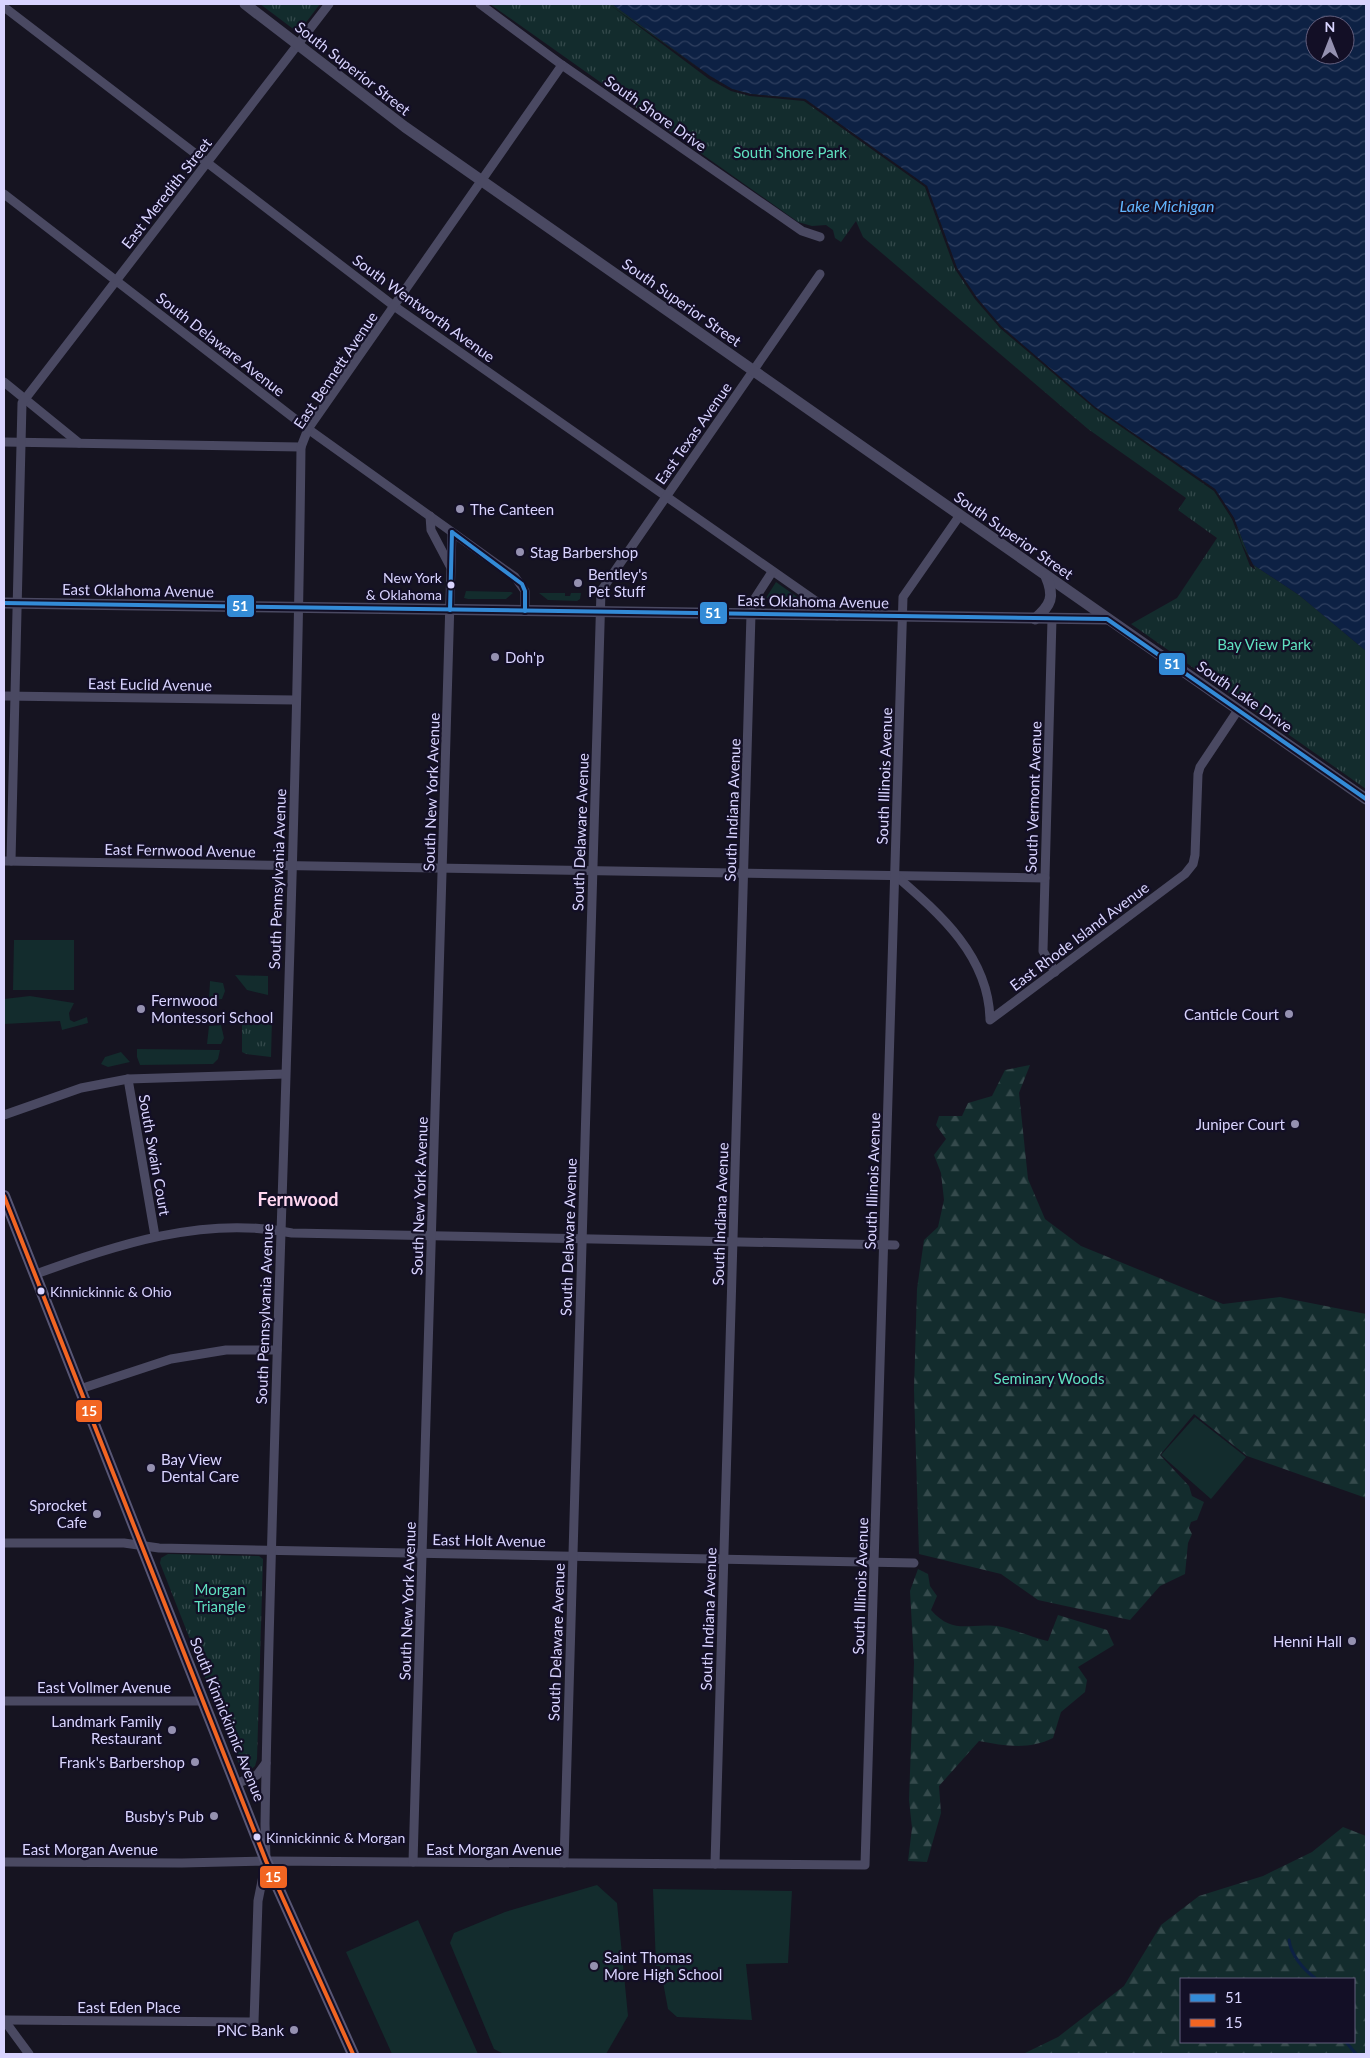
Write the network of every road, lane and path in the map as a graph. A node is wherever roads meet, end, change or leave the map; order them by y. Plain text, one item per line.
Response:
1 (245, 4) edge
2 (329, 4) edge
3 (480, 4) edge
4 (4, 7) edge
5 (298, 44) junction
6 (562, 65) junction
7 (206, 164) junction
8 (482, 181) junction
9 (4, 194) edge
10 (820, 237) dead end
11 (820, 274) dead end
12 (116, 280) junction
13 (394, 306) junction
14 (754, 370) junction
15 (4, 382) edge
16 (25, 399) junction
17 (308, 430) junction
18 (4, 442) edge
19 (20, 443) junction
20 (79, 443) junction
21 (301, 447) junction
22 (666, 496) junction
23 (960, 515) junction
24 (430, 516) junction
25 (452, 532) junction
26 (450, 568) junction
27 (772, 572) junction
28 (1046, 576) junction
29 (8, 603) edge
30 (299, 607) junction
31 (450, 610) junction
32 (525, 611) junction
33 (600, 612) junction
34 (751, 614) junction
35 (838, 616) junction
36 (902, 617) junction
37 (1035, 619) junction
38 (1107, 619) junction
39 (1052, 620) junction
40 (4, 696) edge
41 (16, 696) junction
42 (296, 700) junction
43 (1238, 710) junction
44 (1366, 799) edge
45 (7, 861) edge
46 (292, 866) junction
47 (442, 868) junction
48 (593, 870) junction
49 (744, 873) junction
50 (895, 875) junction
51 (1045, 878) junction
52 (1055, 972) junction
53 (285, 1074) junction
54 (128, 1079) junction
55 (4, 1115) edge
56 (4, 1197) edge
57 (281, 1230) junction
58 (432, 1235) junction
59 (155, 1236) junction
60 (582, 1238) junction
61 (733, 1241) junction
62 (884, 1245) junction
63 (895, 1245) dead end
64 (36, 1274) junction
65 (277, 1350) junction
66 (80, 1389) junction
67 (4, 1542) edge
68 (141, 1545) junction
69 (271, 1550) junction
70 (422, 1553) junction
71 (573, 1556) junction
72 (724, 1558) junction
73 (874, 1561) junction
74 (914, 1563) dead end
75 (4, 1701) edge
76 (204, 1701) junction
77 (266, 1763) junction
78 (236, 1784) junction
79 (266, 1861) junction
80 (4, 1862) edge
81 (413, 1862) junction
82 (564, 1863) junction
83 (715, 1864) junction
84 (865, 1865) joint
85 (4, 2020) edge
86 (254, 2022) joint
87 (29, 2054) edge
88 (353, 2054) edge

1 - 5 street, South Superior Street
2 - 5 street, East Meredith Street
3 - 6 street, South Shore Drive
4 - 7 street, South Wentworth Avenue
5 - 7 street, East Meredith Street
5 - 8 street, South Superior Street
6 - 8 street, East Bennett Avenue
6 - 10 street, South Shore Drive
7 - 12 street, East Meredith Street
7 - 13 street, South Wentworth Avenue
8 - 13 street, East Bennett Avenue
8 - 14 street, South Superior Street
9 - 12 street, South Delaware Avenue
11 - 14 street, East Texas Avenue
12 - 16 street, East Meredith Street
12 - 17 street, South Delaware Avenue
13 - 17 street, East Bennett Avenue
13 - 22 street, South Wentworth Avenue
14 - 22 street, East Texas Avenue
14 - 23 street, South Superior Street
15 - 16 street
16 - 19 street
16 - 20 street
17 - 21 street, East Bennett Avenue
17 - 24 street, South Delaware Avenue
18 - 19 street, East Bennett Avenue
19 - 20 street, East Bennett Avenue
19 - 29 street
20 - 21 street, East Bennett Avenue
21 - 30 street, South Pennsylvania Avenue
22 - 27 street, South Wentworth Avenue
22 - 33 street, East Texas Avenue
23 - 28 street, South Superior Street
23 - 36 street, South Illinois Avenue
24 - 25 street, South Delaware Avenue
24 - 26 street
25 - 26 street, South New York Avenue
25 - 32 street, South Delaware Avenue
26 - 31 street, South New York Avenue
27 - 34 street, South Indiana Avenue
27 - 35 street, South Wentworth Avenue
28 - 37 street
28 - 38 street, South Superior Street
29 - 30 street, East Oklahoma Avenue
29 - 41 street
30 - 31 street, East Oklahoma Avenue
30 - 42 street, South Pennsylvania Avenue
31 - 32 street, East Oklahoma Avenue
31 - 47 street, South New York Avenue
32 - 33 street, East Oklahoma Avenue
33 - 34 street, East Oklahoma Avenue
33 - 48 street, South Delaware Avenue
34 - 35 street, East Oklahoma Avenue
34 - 49 street, South Indiana Avenue
35 - 36 street, East Oklahoma Avenue
36 - 37 street, East Oklahoma Avenue
36 - 50 street, South Illinois Avenue
37 - 39 street, East Oklahoma Avenue
38 - 39 street, East Oklahoma Avenue
38 - 43 street, South Lake Drive
39 - 51 street, South Vermont Avenue
40 - 41 street, East Euclid Avenue
41 - 42 street, East Euclid Avenue
41 - 45 street
42 - 46 street, South Pennsylvania Avenue
43 - 44 street, South Lake Drive
43 - 52 street, East Rhode Island Avenue
45 - 46 street, East Fernwood Avenue
46 - 47 street, East Fernwood Avenue
46 - 53 street, South Pennsylvania Avenue
47 - 48 street, East Fernwood Avenue
47 - 58 street, South New York Avenue
48 - 49 street, East Fernwood Avenue
48 - 60 street, South Delaware Avenue
49 - 50 street, East Fernwood Avenue
49 - 61 street, South Indiana Avenue
50 - 51 street, East Fernwood Avenue
50 - 52 street, East Rhode Island Avenue
50 - 62 street, South Illinois Avenue
51 - 52 street, South Vermont Avenue
53 - 54 street
53 - 57 street, South Pennsylvania Avenue
54 - 55 street
54 - 59 street, South Swain Court
56 - 64 main road, South Kinnickinnic Avenue
57 - 58 street
57 - 59 street
57 - 65 street, South Pennsylvania Avenue
58 - 60 street
58 - 70 street, South New York Avenue
59 - 64 street
60 - 61 street
60 - 71 street, South Delaware Avenue
61 - 62 street
61 - 72 street, South Indiana Avenue
62 - 63 street
62 - 73 street, South Illinois Avenue
64 - 66 main road, South Kinnickinnic Avenue
65 - 66 street
65 - 69 street, South Pennsylvania Avenue
66 - 68 main road, South Kinnickinnic Avenue
67 - 68 street, East Holt Avenue
68 - 69 street, East Holt Avenue
68 - 76 main road, South Kinnickinnic Avenue
69 - 70 street, East Holt Avenue
69 - 77 street, South Pennsylvania Avenue
70 - 71 street, East Holt Avenue
70 - 81 street, South New York Avenue
71 - 72 street, East Holt Avenue
71 - 82 street, South Delaware Avenue
72 - 73 street, East Holt Avenue
72 - 83 street, South Indiana Avenue
73 - 74 street, East Holt Avenue
73 - 84 street, South Illinois Avenue
75 - 76 street, East Vollmer Avenue
76 - 78 main road, South Kinnickinnic Avenue
77 - 78 street
77 - 79 street, South Pennsylvania Avenue
78 - 79 main road, South Kinnickinnic Avenue
79 - 80 street, East Morgan Avenue
79 - 81 street, East Morgan Avenue
79 - 86 street, South Pennsylvania Avenue
79 - 88 main road, South Kinnickinnic Avenue
81 - 82 street, East Morgan Avenue
82 - 83 street, East Morgan Avenue
83 - 84 street, East Morgan Avenue
85 - 86 street, East Eden Place
85 - 87 street

